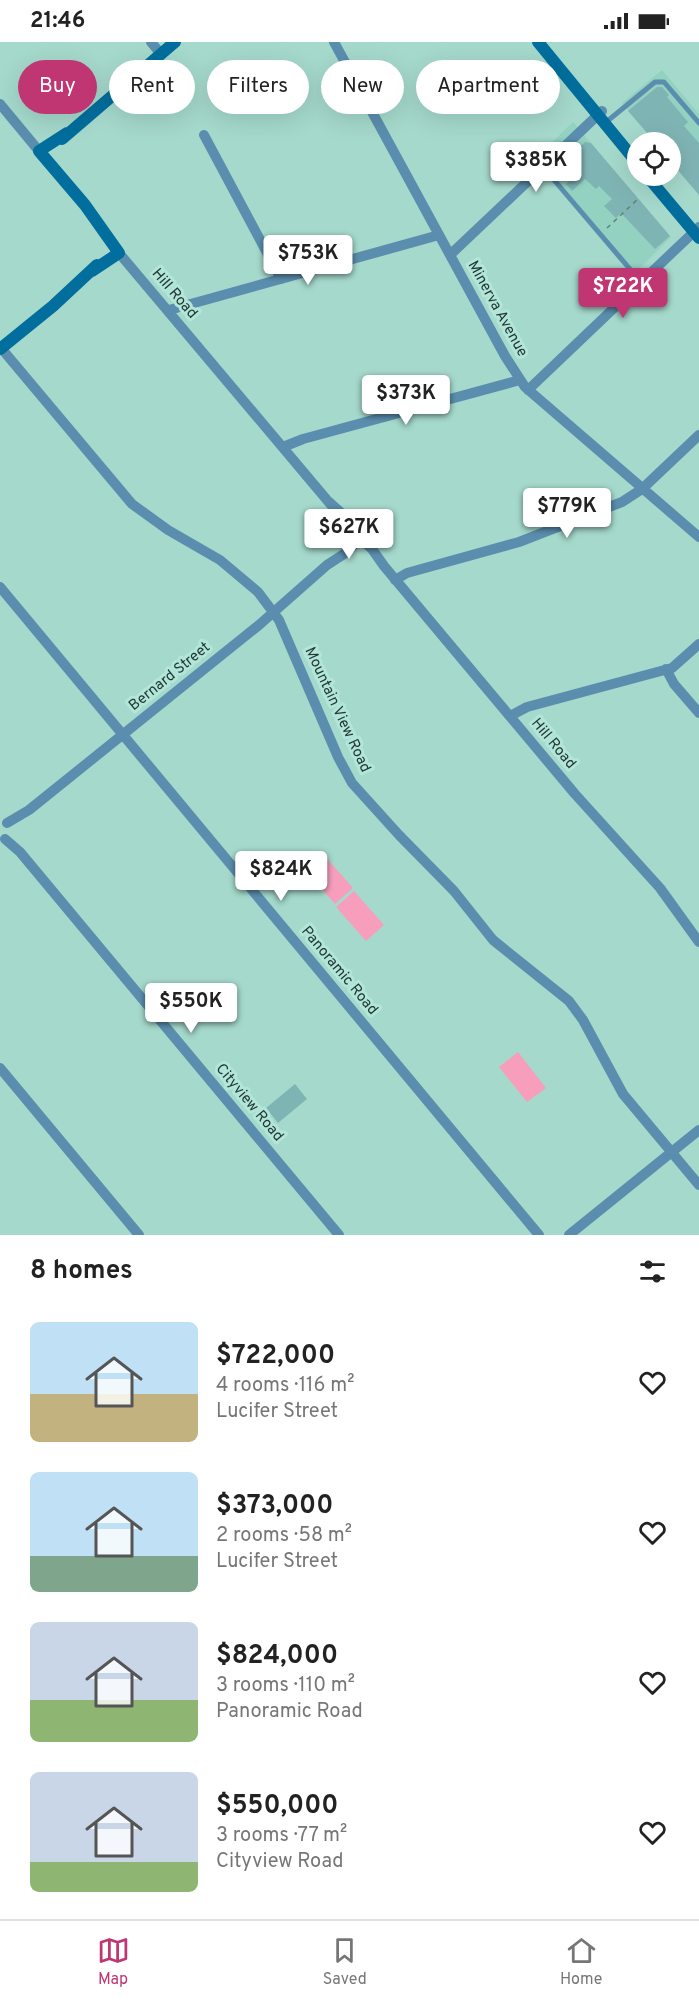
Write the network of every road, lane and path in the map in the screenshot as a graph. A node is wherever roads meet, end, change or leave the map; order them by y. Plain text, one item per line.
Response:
1 (151, 42) edge
2 (175, 42) edge
3 (334, 42) edge
4 (538, 42) edge
5 (161, 54) junction
6 (0, 104) edge
7 (603, 118) junction
8 (699, 123) edge
9 (204, 135) dead end
10 (627, 142) edge
11 (627, 150) edge
12 (42, 154) junction
13 (543, 167) junction
14 (656, 186) edge
15 (664, 186) edge
16 (639, 198) dead end
17 (698, 231) edge
18 (439, 235) junction
19 (600, 235) junction
20 (116, 249) junction
21 (450, 255) junction
22 (281, 279) junction
23 (641, 282) junction
24 (169, 310) junction
25 (0, 348) edge
26 (520, 380) junction
27 (528, 390) junction
28 (699, 435) edge
29 (283, 447) junction
30 (642, 489) junction
31 (699, 537) edge
32 (354, 540) junction
33 (395, 580) junction
34 (0, 587) edge
35 (273, 612) junction
36 (699, 644) edge
37 (666, 669) junction
38 (699, 713) edge
39 (510, 716) junction
40 (123, 735) junction
41 (4, 831) edge
42 (699, 942) edge
43 (0, 1068) edge
44 (699, 1130) edge
45 (672, 1152) junction
46 (699, 1185) edge
47 (139, 1235) edge
48 (339, 1235) edge
49 (539, 1235) edge
50 (569, 1235) edge

1 - 5 street
2 - 5 street
3 - 18 street, Minerva Avenue
4 - 7 street
5 - 12 street
6 - 12 street, Hill Road
7 - 8 lane
7 - 10 street
7 - 11 street
7 - 13 street
9 - 22 street
12 - 20 street, Hill Road
13 - 19 lane
13 - 21 street
14 - 17 street
15 - 17 street
16 - 19 path
17 - 23 street
18 - 21 street, Minerva Avenue
18 - 22 street
19 - 23 lane
20 - 24 street, Hill Road
20 - 25 street
21 - 26 street, Minerva Avenue
22 - 24 street
23 - 27 street
24 - 29 street, Hill Road
25 - 35 street, Mountain View Road
26 - 27 street, Minerva Avenue
26 - 29 street
27 - 30 street, Minerva Avenue
28 - 30 street
29 - 32 street, Hill Road
30 - 31 street, Minerva Avenue
30 - 33 street
32 - 33 street, Hill Road
32 - 35 street, Bernard Street
33 - 39 street, Hill Road
34 - 40 street, Panoramic Road
35 - 40 street, Bernard Street
35 - 45 street, Mountain View Road
36 - 37 street
37 - 38 street
37 - 39 street
39 - 42 street, Hill Road
40 - 41 street, Bernard Street
40 - 49 street, Panoramic Road
41 - 48 street, Cityview Road
43 - 47 street
44 - 45 street
45 - 46 street, Mountain View Road
45 - 50 street

